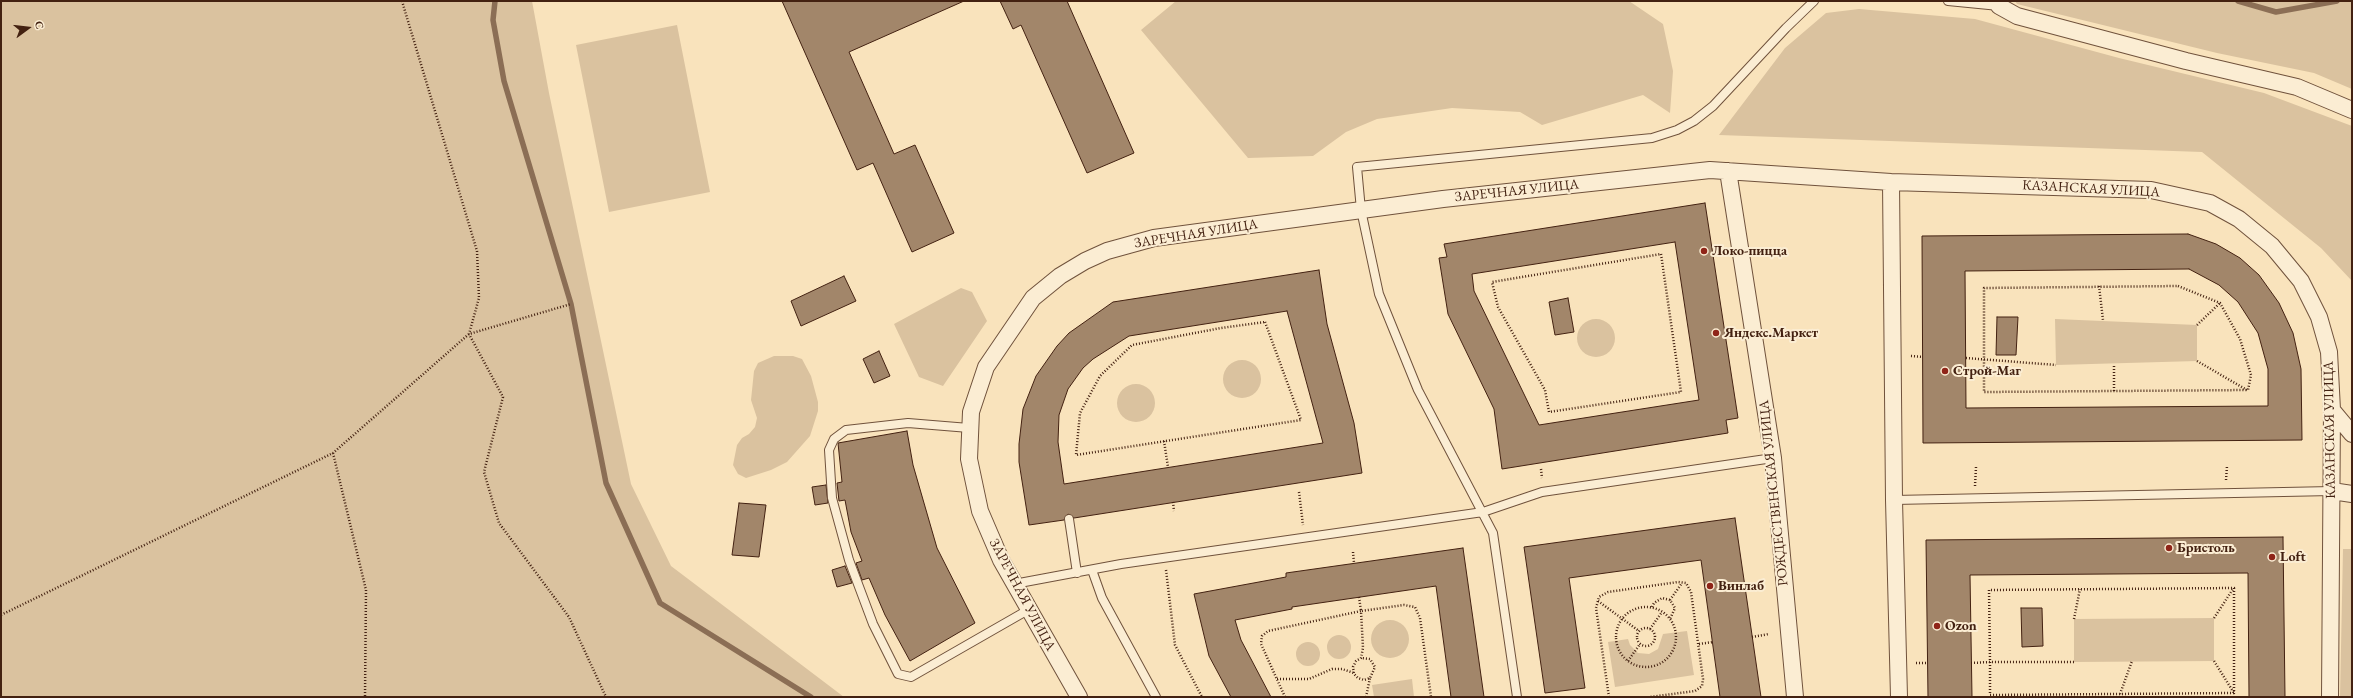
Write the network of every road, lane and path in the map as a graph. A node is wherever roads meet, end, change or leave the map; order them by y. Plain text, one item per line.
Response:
1 (402, 1) edge
2 (1814, 1) edge
3 (1948, 1) edge
4 (1998, 3) edge
5 (2352, 110) edge
6 (1728, 171) junction
7 (1812, 176) joint
8 (1891, 182) junction
9 (1361, 210) junction
10 (2099, 286) junction
11 (2220, 303) junction
12 (571, 304) dead end
13 (2103, 320) dead end
14 (2197, 325) dead end
15 (469, 334) junction
16 (1912, 356) dead end
17 (1923, 357) dead end
18 (1966, 358) dead end
19 (1984, 359) junction
20 (2197, 361) dead end
21 (2114, 364) dead end
22 (2056, 365) dead end
23 (2248, 390) junction
24 (2114, 391) junction
25 (1681, 392) joint
26 (2332, 410) junction
27 (969, 428) junction
28 (2352, 434) edge
29 (1164, 441) junction
30 (333, 453) junction
31 (1773, 458) junction
32 (1168, 467) dead end
33 (1976, 467) dead end
34 (2332, 491) junction
35 (1299, 492) dead end
36 (2352, 494) edge
37 (1974, 498) junction
38 (1894, 500) junction
39 (1173, 502) dead end
40 (1174, 511) dead end
41 (1483, 512) junction
42 (1069, 519) dead end
43 (1304, 538) junction
44 (1353, 552) dead end
45 (1165, 558) junction
46 (1354, 563) dead end
47 (1092, 570) junction
48 (1077, 573) junction
49 (1682, 583) junction
50 (1014, 584) junction
51 (2234, 588) junction
52 (2080, 589) junction
53 (1359, 597) dead end
54 (1670, 600) junction
55 (1598, 601) junction
56 (1652, 607) junction
57 (1028, 610) junction
58 (1361, 612) junction
59 (1662, 612) junction
60 (1, 615) edge
61 (1622, 618) junction
62 (2214, 618) dead end
63 (1670, 619) junction
64 (2074, 619) dead end
65 (1650, 629) junction
66 (1639, 631) junction
67 (1769, 634) dead end
68 (1752, 637) dead end
69 (1712, 642) dead end
70 (1640, 644) junction
71 (1699, 644) junction
72 (1361, 658) junction
73 (1628, 661) junction
74 (2132, 661) dead end
75 (2214, 661) dead end
76 (1971, 662) dead end
77 (1990, 662) junction
78 (2074, 662) dead end
79 (1913, 663) dead end
80 (1928, 663) dead end
81 (1354, 674) junction
82 (1370, 678) junction
83 (1277, 679) junction
84 (2234, 693) junction
85 (2120, 694) junction
86 (365, 697) edge
87 (606, 697) edge
88 (1079, 697) edge
89 (1156, 697) edge
90 (1202, 697) edge
91 (1285, 697) edge
92 (1366, 697) edge
93 (1431, 697) edge
94 (1517, 697) edge
95 (1609, 697) edge
96 (1650, 697) edge
97 (1795, 697) edge
98 (1899, 697) edge
99 (2330, 697) edge

1 - 15 path
2 - 9 lane
3 - 4 lane
4 - 5 street
6 - 7 street, ЗАРЕЧНАЯ УЛИЦА
6 - 9 street, ЗАРЕЧНАЯ УЛИЦА
6 - 31 street, РОЖДЕСТВЕНСКАЯ УЛИЦА
7 - 8 street, КАЗАНСКАЯ УЛИЦА
8 - 26 street, КАЗАНСКАЯ УЛИЦА
8 - 38 street
9 - 27 street, ЗАРЕЧНАЯ УЛИЦА
9 - 41 lane
10 - 11 path
10 - 13 path
10 - 19 path
11 - 14 path
11 - 23 path
12 - 15 path
15 - 30 path
15 - 87 path
16 - 17 path
18 - 19 path
19 - 22 path
19 - 24 path
20 - 23 path
21 - 24 path
23 - 24 path
25 - 25 path
26 - 28 street
26 - 34 street, КАЗАНСКАЯ УЛИЦА
27 - 50 street, ЗАРЕЧНАЯ УЛИЦА
27 - 57 lane
29 - 29 path
29 - 32 path
30 - 60 path
30 - 86 path
31 - 41 lane
31 - 97 street, РОЖДЕСТВЕНСКАЯ УЛИЦА
33 - 37 path
34 - 36 street
34 - 37 lane
34 - 99 street, КАЗАНСКАЯ УЛИЦА
35 - 43 path
37 - 38 lane
38 - 98 street
39 - 40 path
41 - 43 lane
41 - 94 lane
42 - 48 lane
43 - 45 lane
44 - 46 path
45 - 47 lane
45 - 90 path
47 - 48 lane
47 - 89 lane
48 - 50 lane
49 - 54 path
49 - 55 path
49 - 71 path
50 - 57 street, ЗАРЕЧНАЯ УЛИЦА
51 - 52 path
51 - 62 path
51 - 84 path
52 - 64 path
52 - 77 path
53 - 58 path
54 - 56 path
54 - 63 path
55 - 61 path
55 - 95 path
56 - 59 path
56 - 61 path
57 - 88 street, ЗАРЕЧНАЯ УЛИЦА
58 - 72 path
58 - 83 path
58 - 93 path
59 - 63 path
59 - 65 path
61 - 66 path
61 - 73 path
63 - 73 path
65 - 66 path
65 - 70 path
66 - 70 path
67 - 68 path
69 - 71 path
70 - 73 path
71 - 96 path
72 - 81 path
72 - 82 path
74 - 85 path
75 - 84 path
76 - 77 path
77 - 78 path
77 - 85 path
79 - 80 path
81 - 82 path
81 - 83 path
82 - 92 path
83 - 91 path
84 - 85 path

